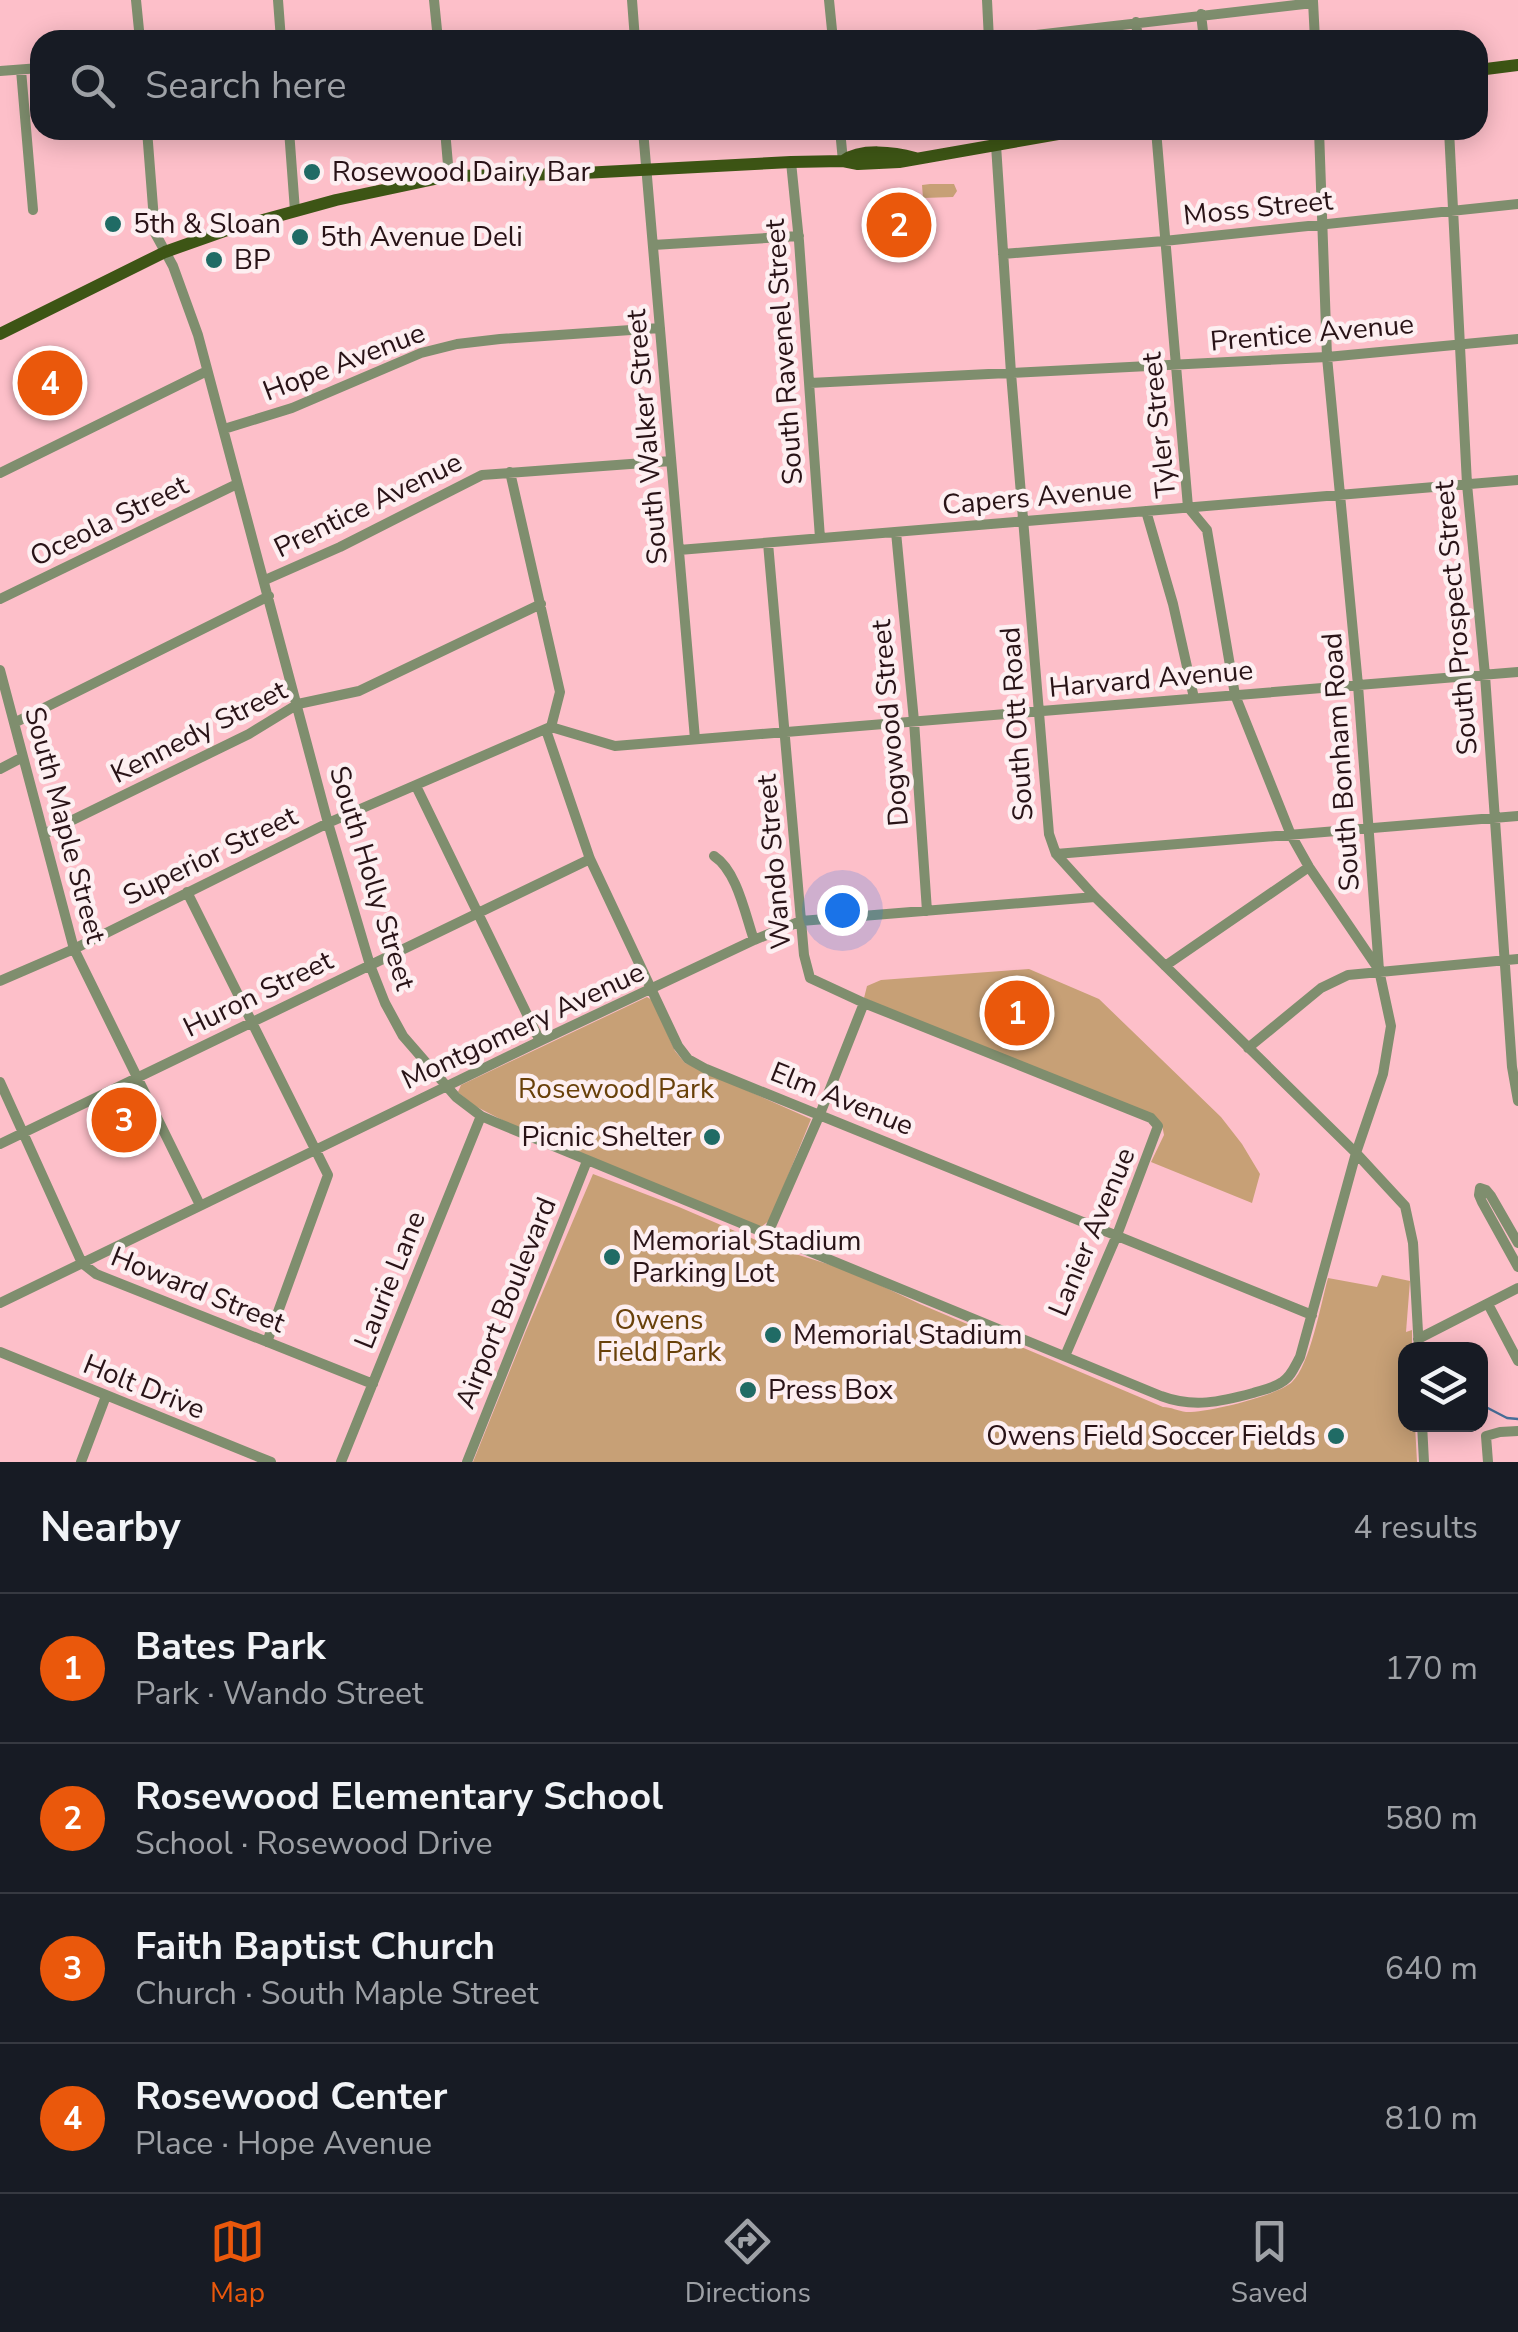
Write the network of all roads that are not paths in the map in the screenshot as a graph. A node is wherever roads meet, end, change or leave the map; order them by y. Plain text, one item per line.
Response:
1 (136, 0) edge
2 (278, 0) edge
3 (434, 0) edge
4 (632, 0) edge
5 (829, 0) edge
6 (987, 0) edge
7 (1313, 2) edge
8 (1202, 14) junction
9 (1136, 22) junction
10 (139, 30) edge
11 (280, 30) edge
12 (437, 30) edge
13 (634, 30) edge
14 (832, 30) edge
15 (990, 30) edge
16 (1072, 30) edge
17 (1137, 30) edge
18 (1203, 30) edge
19 (1314, 30) edge
20 (1518, 65) edge
21 (30, 69) edge
22 (1488, 69) edge
23 (21, 70) junction
24 (0, 71) edge
25 (148, 140) edge
26 (290, 140) edge
27 (446, 140) edge
28 (644, 140) edge
29 (841, 140) edge
30 (995, 140) edge
31 (1028, 140) edge
32 (1157, 140) edge
33 (1320, 140) edge
34 (1450, 140) edge
35 (996, 146) junction
36 (843, 160) junction
37 (791, 162) junction
38 (646, 170) junction
39 (449, 176) junction
40 (1518, 204) edge
41 (33, 210) dead end
42 (1454, 210) junction
43 (295, 212) junction
44 (1324, 224) junction
45 (799, 236) junction
46 (1164, 241) junction
47 (653, 245) junction
48 (164, 252) junction
49 (1003, 254) junction
50 (660, 328) junction
51 (0, 334) edge
52 (1518, 339) edge
53 (1458, 343) junction
54 (1328, 357) junction
55 (1175, 366) junction
56 (207, 371) junction
57 (1011, 373) junction
58 (810, 383) junction
59 (224, 429) junction
60 (672, 461) junction
61 (510, 472) junction
62 (0, 473) edge
63 (1518, 480) edge
64 (237, 484) junction
65 (1467, 484) junction
66 (1341, 494) junction
67 (1188, 508) junction
68 (1146, 511) junction
69 (1024, 521) junction
70 (896, 532) junction
71 (820, 538) junction
72 (768, 542) junction
73 (679, 550) junction
74 (264, 580) junction
75 (269, 596) junction
76 (0, 599) edge
77 (541, 604) junction
78 (0, 670) edge
79 (1518, 672) edge
80 (1484, 674) junction
81 (1358, 685) junction
82 (1235, 695) junction
83 (1194, 698) junction
84 (298, 704) junction
85 (1040, 711) junction
86 (914, 721) junction
87 (14, 723) junction
88 (549, 729) junction
89 (785, 732) junction
90 (696, 739) junction
91 (24, 757) junction
92 (0, 769) edge
93 (416, 786) junction
94 (1518, 816) edge
95 (1494, 818) junction
96 (328, 823) junction
97 (1370, 828) junction
98 (44, 834) junction
99 (1292, 834) junction
100 (1056, 854) junction
101 (714, 856) dead end
102 (590, 859) junction
103 (1309, 867) junction
104 (186, 892) junction
105 (1095, 896) junction
106 (927, 911) junction
107 (477, 914) junction
108 (801, 921) junction
109 (754, 940) junction
110 (74, 949) junction
111 (1512, 960) edge
112 (370, 965) junction
113 (1165, 966) junction
114 (1379, 970) junction
115 (0, 982) edge
116 (652, 989) junction
117 (864, 1003) junction
118 (251, 1023) junction
119 (540, 1041) junction
120 (1248, 1048) junction
121 (138, 1078) junction
122 (0, 1082) edge
123 (446, 1087) junction
124 (1518, 1101) edge
125 (820, 1114) junction
126 (481, 1116) junction
127 (1158, 1126) joint
128 (24, 1132) junction
129 (0, 1144) edge
130 (314, 1150) junction
131 (1356, 1153) junction
132 (587, 1161) junction
133 (200, 1205) junction
134 (768, 1234) junction
135 (1116, 1235) junction
136 (1518, 1243) edge
137 (82, 1263) junction
138 (1518, 1267) edge
139 (1518, 1288) edge
140 (0, 1303) edge
141 (1488, 1304) junction
142 (1312, 1315) junction
143 (267, 1342) junction
144 (1418, 1342) edge
145 (1422, 1342) edge
146 (0, 1352) edge
147 (1065, 1356) junction
148 (1518, 1360) edge
149 (1291, 1375) joint
150 (372, 1384) junction
151 (106, 1396) junction
152 (1518, 1431) edge
153 (1422, 1432) edge
154 (81, 1462) edge
155 (270, 1462) edge
156 (341, 1462) edge
157 (467, 1462) edge
158 (1424, 1462) edge
159 (1488, 1462) edge

1 - 10 street
2 - 11 street
3 - 12 street
4 - 13 street
5 - 14 street
6 - 15 street
7 - 8 street
7 - 19 street
8 - 9 street
8 - 18 street
9 - 16 street
9 - 17 street
20 - 22 main road
21 - 23 street
23 - 24 street
23 - 41 street
25 - 48 street, South Holly Street
26 - 43 street
27 - 39 street
28 - 38 street, South Walker Street
29 - 36 street
30 - 35 street, South Ott Road
31 - 35 main road
32 - 46 street, Tyler Street
33 - 44 street, South Bonham Road
34 - 42 street, South Prospect Street
35 - 36 main road
35 - 49 street, South Ott Road
36 - 37 main road
37 - 38 main road
37 - 45 street, South Ravenel Street
38 - 39 main road
38 - 47 street, South Walker Street
39 - 43 main road
40 - 42 street, Moss Street
42 - 44 street, Moss Street
42 - 53 street, South Prospect Street
43 - 48 main road
44 - 46 street, Moss Street
44 - 54 street, South Bonham Road
45 - 47 street
45 - 58 street, South Ravenel Street
46 - 49 street, Moss Street
46 - 55 street, Tyler Street
47 - 50 street, South Walker Street
48 - 51 main road
48 - 56 street, South Holly Street
49 - 57 street, South Ott Road
50 - 59 street, Hope Avenue
50 - 60 street, South Walker Street
52 - 53 street, Prentice Avenue
53 - 54 street, Prentice Avenue
53 - 65 street, South Prospect Street
54 - 55 street, Prentice Avenue
54 - 66 street, South Bonham Road
55 - 57 street, Prentice Avenue
55 - 67 street, Tyler Street
56 - 59 street, South Holly Street
56 - 62 street
57 - 58 street, Prentice Avenue
57 - 69 street, South Ott Road
58 - 71 street, South Ravenel Street
59 - 64 street, South Holly Street
60 - 61 street, Prentice Avenue
60 - 73 street, South Walker Street
61 - 74 street, Prentice Avenue
61 - 77 street, Elm Avenue
63 - 65 street, Capers Avenue
64 - 74 street, South Holly Street
64 - 76 street, Oceola Street
65 - 66 street, Capers Avenue
65 - 80 street, South Prospect Street
66 - 67 street, Capers Avenue
66 - 81 street, South Bonham Road
67 - 68 street, Capers Avenue
67 - 82 street, Tyler Street
68 - 69 street, Capers Avenue
68 - 83 street, Tyler Street
69 - 70 street, Capers Avenue
69 - 85 street, South Ott Road
70 - 71 street, Capers Avenue
70 - 86 street, Dogwood Street
71 - 72 street, Capers Avenue
72 - 73 street, Capers Avenue
72 - 89 street, Wando Street
73 - 90 street, South Walker Street
74 - 75 street, South Holly Street
75 - 84 street, South Holly Street
75 - 87 street, Prentice Avenue
77 - 84 street, Kennedy Street
77 - 88 street, Elm Avenue
78 - 87 street, South Maple Street
79 - 80 street, Harvard Avenue
80 - 81 street, Harvard Avenue
80 - 95 street, South Prospect Street
81 - 82 street, Harvard Avenue
81 - 97 street, South Bonham Road
82 - 83 street, Harvard Avenue
82 - 99 street, Tyler Street
83 - 85 street, Harvard Avenue
84 - 96 street, South Holly Street
84 - 98 street, Kennedy Street
85 - 86 street, Harvard Avenue
85 - 100 street, South Ott Road
86 - 89 street, Harvard Avenue
86 - 106 street, Dogwood Street
87 - 91 street, South Maple Street
88 - 90 street, Harvard Avenue
88 - 93 street, Superior Street
88 - 102 street, Elm Avenue
89 - 90 street, Harvard Avenue
89 - 108 street, Wando Street
91 - 92 street
91 - 98 street, South Maple Street
93 - 96 street, Superior Street
93 - 107 street
94 - 95 street
95 - 97 street
95 - 111 street, South Prospect Street
96 - 104 street, Superior Street
96 - 112 street, South Holly Street
97 - 99 street
97 - 114 street, South Bonham Road
98 - 110 street, South Maple Street
99 - 100 street
99 - 103 street, Tyler Street
100 - 105 street, South Ott Road
101 - 109 street
102 - 107 street, Huron Street
102 - 116 street, Elm Avenue
103 - 113 street
103 - 114 street, Tyler Street
104 - 110 street, Superior Street
104 - 118 street
105 - 106 street, Montgomery Avenue
105 - 113 street, South Ott Road
106 - 108 street, Montgomery Avenue
107 - 112 street, Huron Street
107 - 119 street
108 - 109 street, Montgomery Avenue
108 - 117 street, Wando Street
109 - 116 street, Montgomery Avenue
110 - 115 street, Superior Street
110 - 121 street, South Maple Street
111 - 114 street
111 - 124 street, South Prospect Street
112 - 118 street, Huron Street
112 - 123 street, South Holly Street
113 - 120 street, South Ott Road
114 - 120 street
114 - 131 street, South Bonham Road
116 - 119 street, Montgomery Avenue
116 - 125 street, Elm Avenue
117 - 125 street
117 - 127 street, Wando Street
118 - 121 street, Huron Street
118 - 130 street
119 - 123 street, Montgomery Avenue
120 - 131 street, South Ott Road
121 - 128 street, Huron Street
121 - 133 street, South Maple Street
122 - 128 street, Howard Street
123 - 126 street, South Holly Street
123 - 130 street, Montgomery Avenue
125 - 134 street
125 - 135 street, Elm Avenue
126 - 132 street, South Holly Street
126 - 150 street, Laurie Lane
127 - 135 street, Lanier Avenue
128 - 129 street, Huron Street
128 - 137 street, Howard Street
130 - 133 street, Montgomery Avenue
130 - 143 street
131 - 142 street, South Bonham Road
131 - 144 street, South Ott Road
132 - 134 street, South Holly Street
132 - 157 street, Airport Boulevard
133 - 137 street, Montgomery Avenue
134 - 147 street, South Holly Street
135 - 142 street, Elm Avenue
135 - 147 street, Lanier Avenue
136 - 138 street
137 - 140 street, Montgomery Avenue
137 - 143 street, Howard Street
139 - 141 street
141 - 145 street
141 - 148 street
142 - 149 street, South Bonham Road
143 - 150 street, Howard Street
146 - 151 street, Holt Drive
147 - 149 street, South Holly Street
150 - 156 street, Laurie Lane
151 - 154 street
151 - 155 street, Holt Drive
152 - 159 street
153 - 158 street

